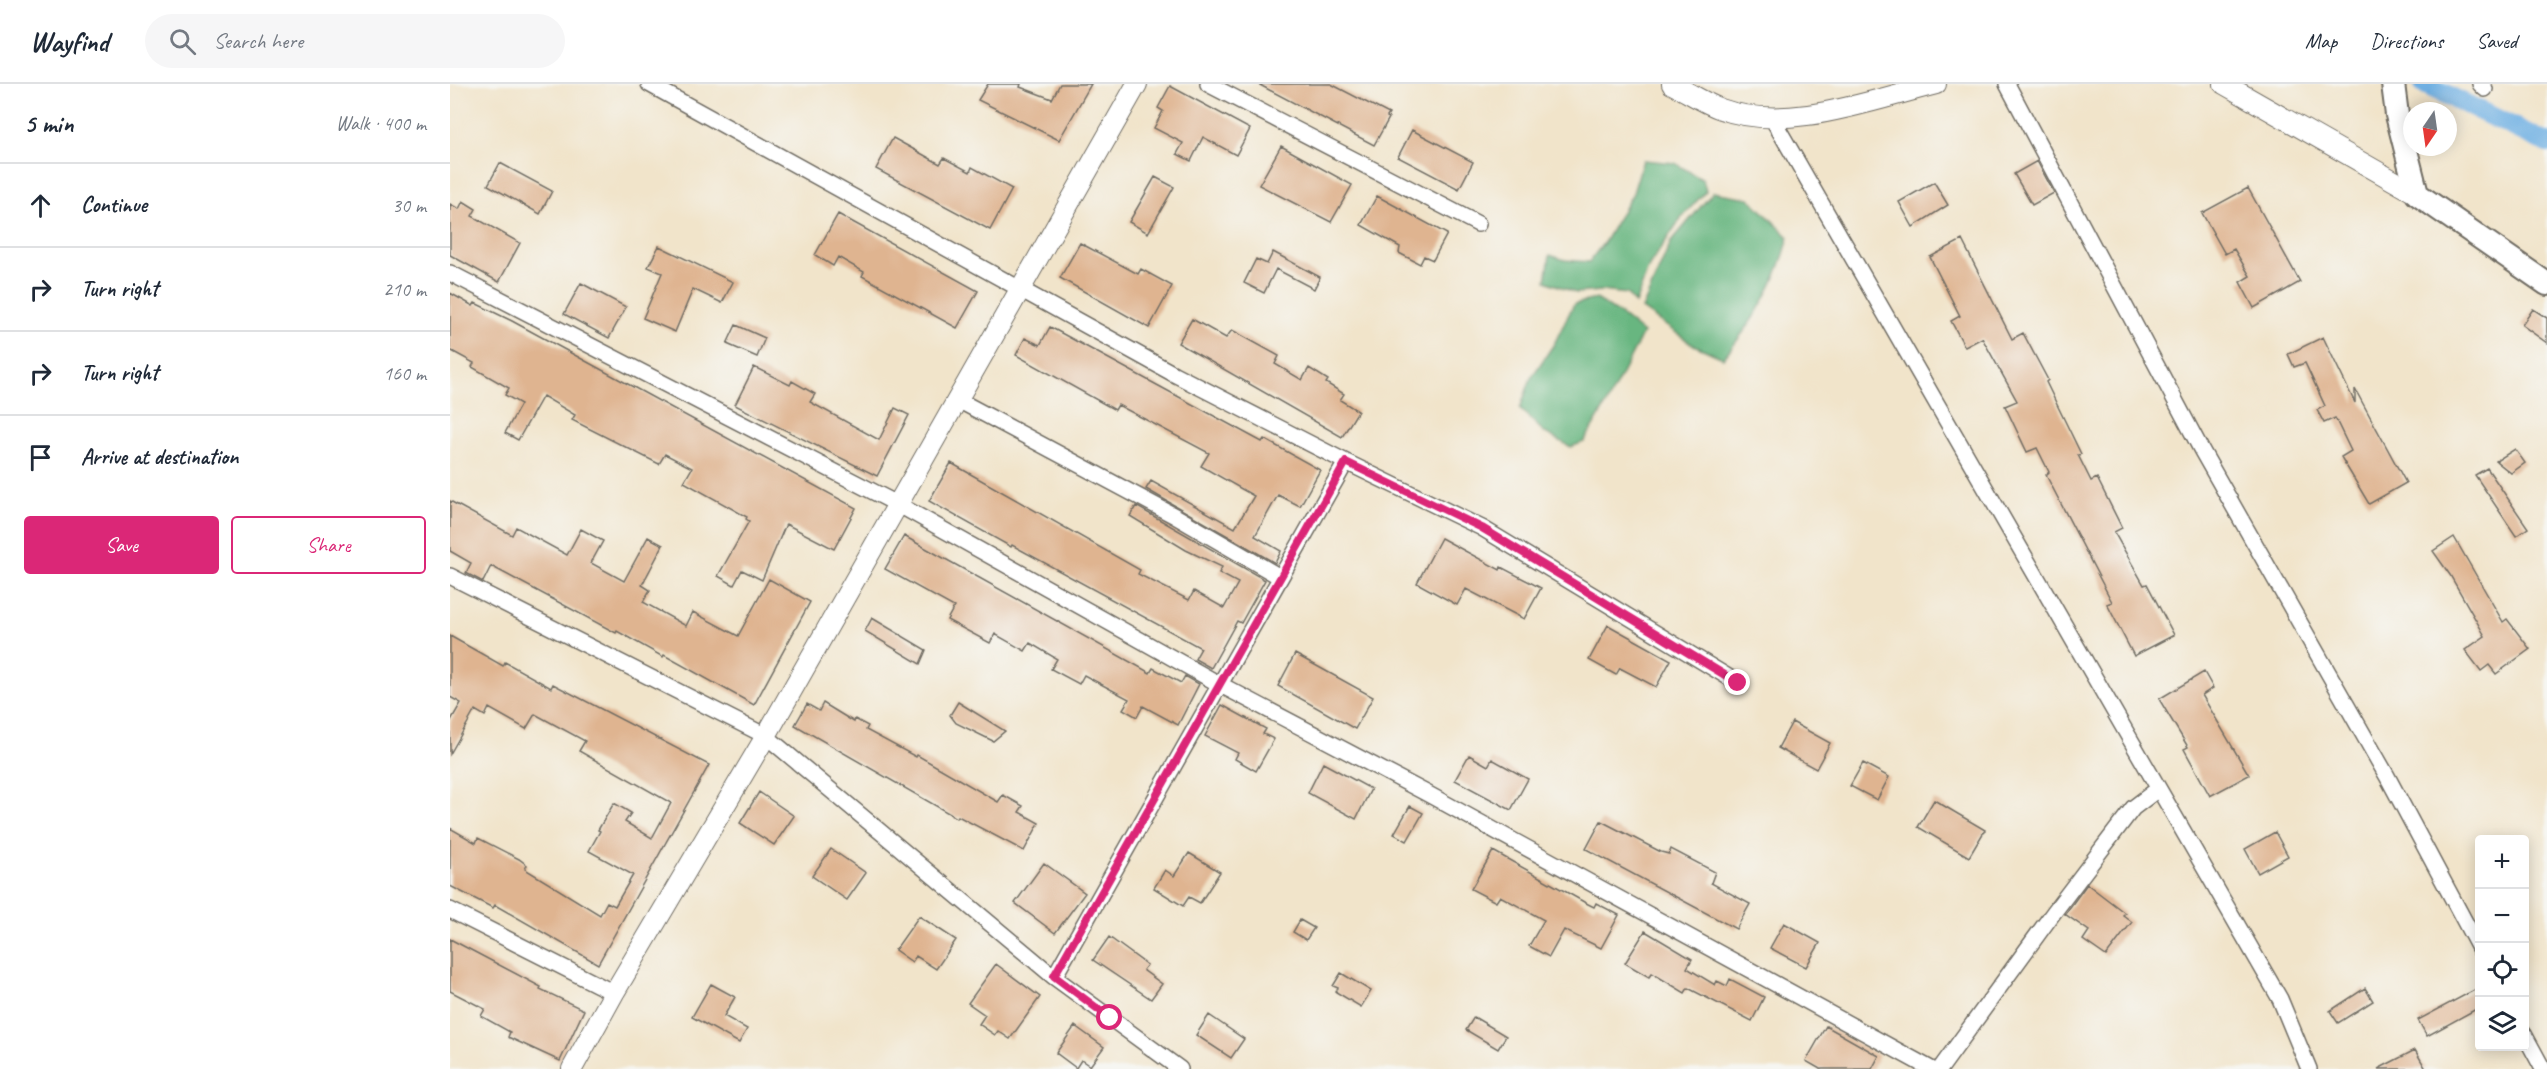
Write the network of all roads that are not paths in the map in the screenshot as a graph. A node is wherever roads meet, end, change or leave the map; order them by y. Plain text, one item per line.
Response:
1 (649, 84) edge
2 (1137, 84) edge
3 (1208, 84) edge
4 (1672, 84) edge
5 (1936, 84) edge
6 (2007, 84) edge
7 (2224, 84) edge
8 (2393, 84) edge
9 (1772, 118) junction
10 (2417, 194) junction
11 (1478, 224) dead end
12 (450, 273) edge
13 (2547, 284) edge
14 (1022, 289) junction
15 (958, 400) junction
16 (1346, 462) junction
17 (899, 505) junction
18 (450, 576) edge
19 (1280, 577) junction
20 (1738, 683) dead end
21 (1219, 684) junction
22 (766, 736) junction
23 (2158, 789) junction
24 (450, 910) edge
25 (2476, 943) edge
26 (1054, 976) junction
27 (614, 993) junction
28 (2529, 1043) edge
29 (572, 1069) edge
30 (1180, 1069) edge
31 (1931, 1069) edge
32 (1940, 1069) edge
33 (2309, 1069) edge
34 (2543, 1069) edge

1 - 14 street
2 - 14 street
3 - 11 street
4 - 9 street
5 - 9 street
6 - 25 street
7 - 10 street
8 - 10 main road
9 - 23 street
10 - 13 main road
12 - 17 street
14 - 15 street
14 - 16 street
15 - 17 street
15 - 19 street
16 - 19 street
16 - 20 street
17 - 21 street
17 - 22 street
18 - 22 street
19 - 21 street
21 - 26 street
21 - 31 street
22 - 26 street
22 - 27 street
23 - 32 street
23 - 33 street
24 - 27 street
26 - 30 street
27 - 29 street
28 - 34 street

